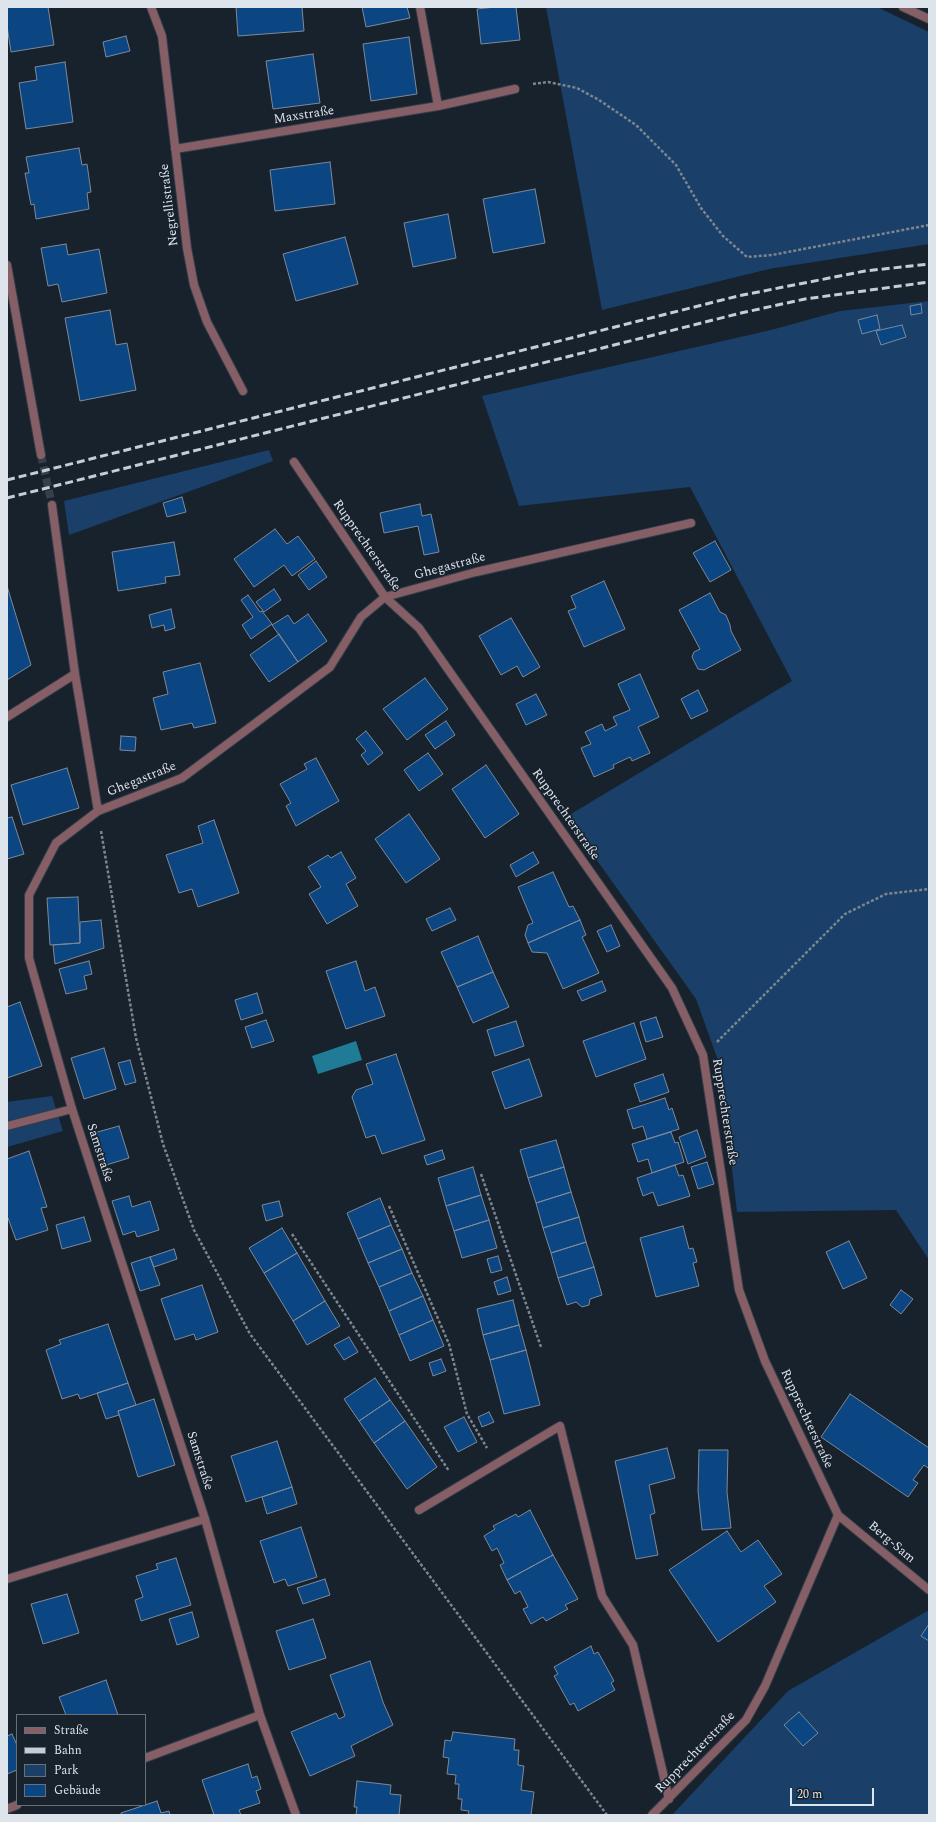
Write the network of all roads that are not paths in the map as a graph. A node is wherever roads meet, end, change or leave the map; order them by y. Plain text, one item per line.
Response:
1 (152, 7) edge
2 (420, 7) edge
3 (903, 7) edge
4 (929, 19) edge
5 (515, 89) road end
6 (438, 106) junction
7 (175, 149) junction
8 (7, 265) edge
9 (243, 391) dead end
10 (41, 455) tunnel mouth
11 (294, 462) dead end
12 (52, 505) tunnel mouth
13 (691, 523) dead end
14 (385, 597) junction
15 (75, 674) junction
16 (7, 717) edge
17 (98, 811) junction
18 (72, 1109) junction
19 (7, 1126) edge
20 (419, 1510) dead end
21 (838, 1515) junction
22 (205, 1519) junction
23 (7, 1579) edge
24 (929, 1590) edge
25 (260, 1716) junction
26 (146, 1758) edge
27 (669, 1799) junction
28 (296, 1815) edge
29 (652, 1815) edge

1 - 7 street, Negrellistraße
2 - 6 street
3 - 4 street
5 - 6 street, Maxstraße
6 - 7 street, Maxstraße
7 - 9 street, Negrellistraße
8 - 10 street
11 - 14 street, Rupprechterstraße
12 - 15 street
13 - 14 street, Ghegastraße
14 - 17 street, Ghegastraße
14 - 21 street, Rupprechterstraße
15 - 16 street
15 - 17 street
17 - 18 street, Samstraße
18 - 19 street
18 - 22 street, Samstraße
20 - 27 street
21 - 24 street, Berg-Sam
21 - 27 street, Rupprechterstraße
22 - 23 street
22 - 25 street, Samstraße
25 - 26 street
25 - 28 street, Samstraße
27 - 29 street, Rupprechterstraße

